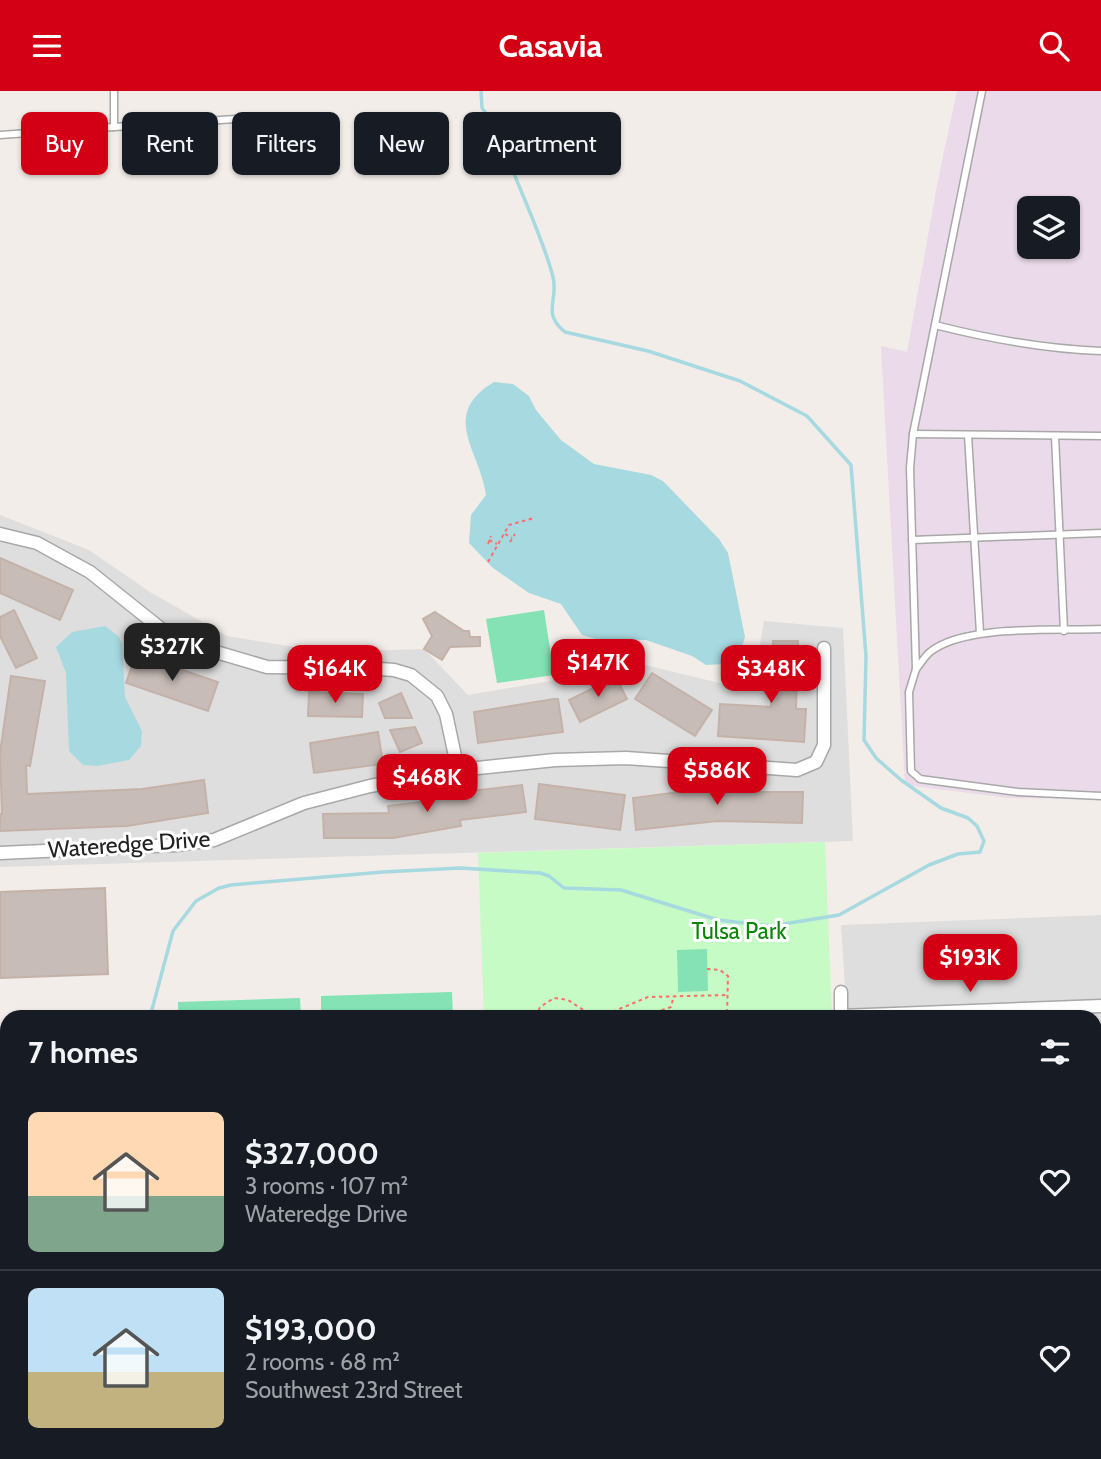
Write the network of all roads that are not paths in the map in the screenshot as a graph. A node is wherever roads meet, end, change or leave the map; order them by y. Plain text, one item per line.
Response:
1 (114, 91) edge
2 (982, 91) edge
3 (232, 119) edge
4 (114, 127) junction
5 (0, 135) edge
6 (935, 325) junction
7 (1101, 351) edge
8 (914, 434) junction
9 (968, 435) junction
10 (1055, 436) junction
11 (1101, 436) edge
12 (1101, 533) edge
13 (0, 534) edge
14 (1059, 534) junction
15 (974, 538) junction
16 (912, 540) junction
17 (1101, 629) edge
18 (1064, 631) junction
19 (980, 633) junction
20 (824, 647) dead end
21 (916, 669) junction
22 (458, 770) junction
23 (1101, 796) edge
24 (0, 853) edge
25 (841, 992) dead end
26 (1101, 1006) edge
27 (841, 1010) edge
28 (997, 1010) edge

1 - 4 lane
2 - 6 lane
3 - 4 lane
4 - 5 lane
6 - 7 lane
6 - 8 lane
8 - 9 lane
8 - 16 lane
9 - 10 lane
9 - 15 lane
10 - 11 lane
10 - 14 lane
12 - 14 lane
13 - 22 street
14 - 15 lane
14 - 18 lane
15 - 16 lane
15 - 19 lane
16 - 21 lane
17 - 18 lane
18 - 19 lane
19 - 21 lane
20 - 22 street, Wateredge Drive
21 - 23 lane
22 - 24 street, Wateredge Drive
25 - 27 street
26 - 28 street

